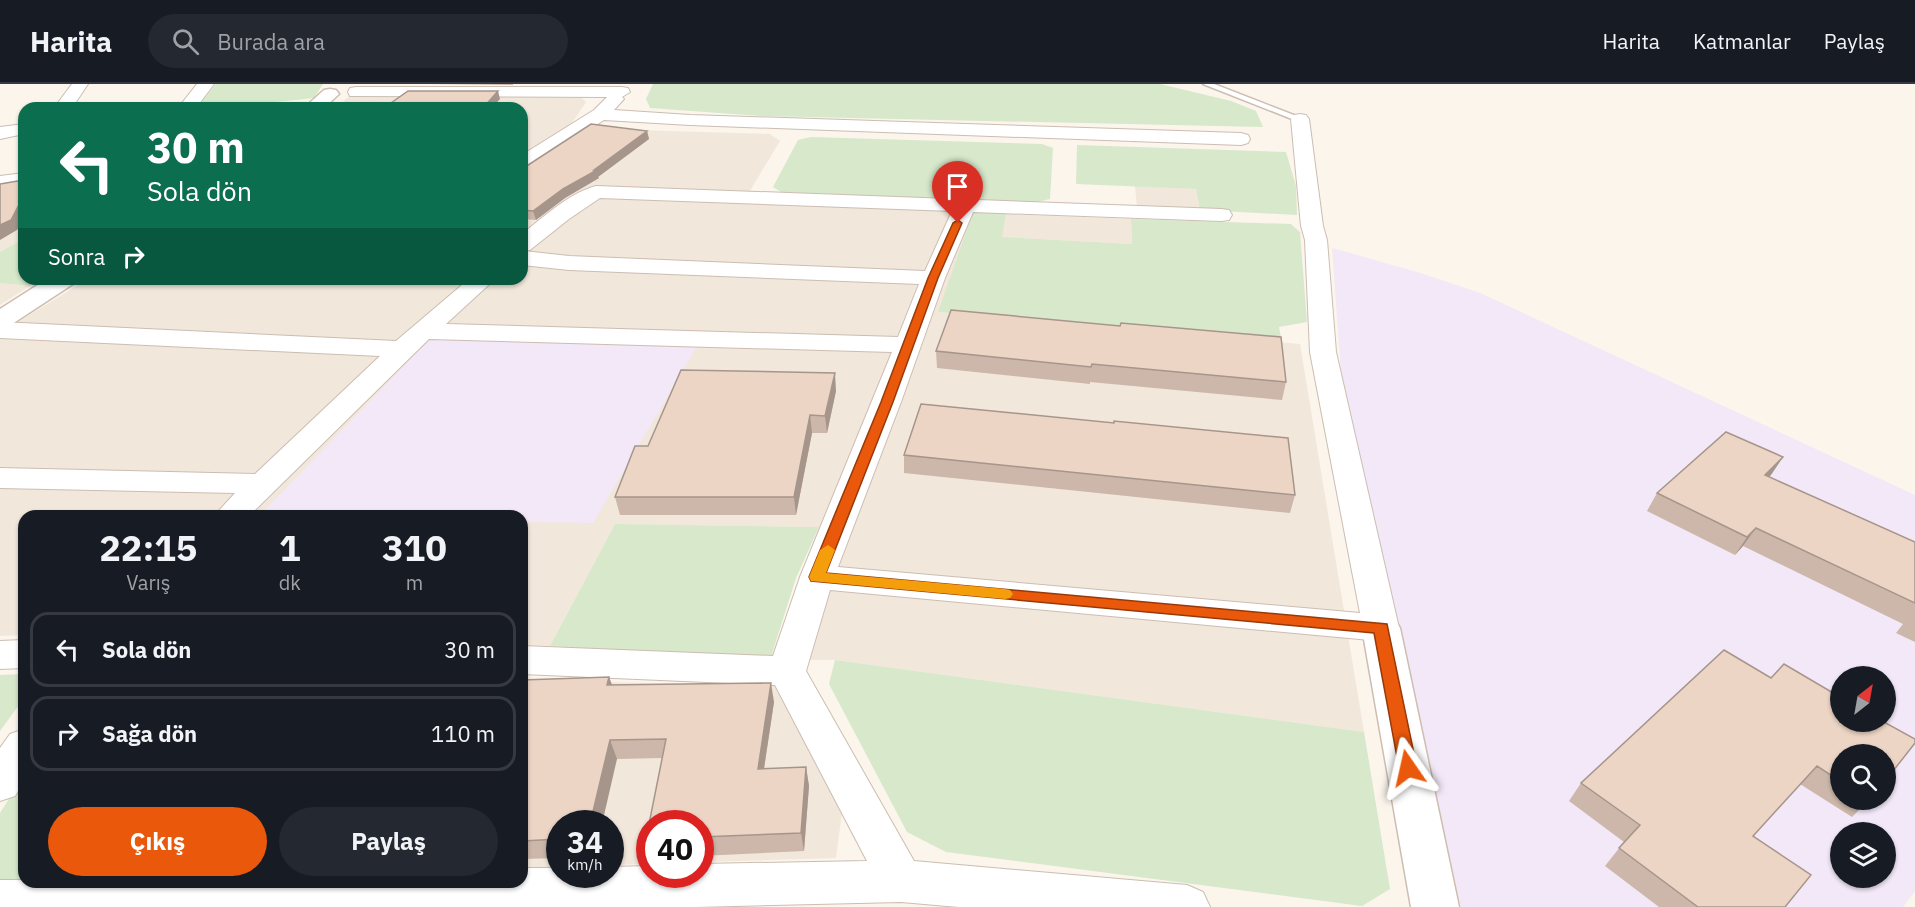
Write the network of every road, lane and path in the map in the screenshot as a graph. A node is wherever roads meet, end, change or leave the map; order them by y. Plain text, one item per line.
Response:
1 (80, 84) edge
2 (206, 84) edge
3 (1207, 84) edge
4 (624, 88) edge
5 (333, 89) edge
6 (356, 92) dead end
7 (67, 102) edge
8 (192, 102) edge
9 (320, 102) edge
10 (600, 114) junction
11 (1300, 119) joint
12 (18, 130) edge
13 (0, 133) edge
14 (1240, 139) dead end
15 (528, 159) edge
16 (966, 205) junction
17 (1221, 215) dead end
18 (528, 236) edge
19 (528, 259) edge
20 (933, 278) junction
21 (55, 285) edge
22 (476, 285) edge
23 (0, 320) edge
24 (0, 330) edge
25 (422, 331) junction
26 (909, 345) junction
27 (402, 349) junction
28 (0, 478) edge
29 (263, 484) junction
30 (236, 510) edge
31 (817, 577) junction
32 (1381, 628) junction
33 (18, 654) edge
34 (0, 655) edge
35 (528, 660) edge
36 (787, 671) junction
37 (18, 755) edge
38 (0, 783) edge
39 (901, 881) junction
40 (0, 902) edge
41 (1187, 907) edge
42 (1435, 907) edge

1 - 7 street
2 - 8 street
3 - 11 lane
4 - 6 street
4 - 10 street
5 - 9 street
10 - 14 street
10 - 15 street
11 - 32 street
12 - 13 street
16 - 17 street
16 - 18 street
16 - 20 street
19 - 20 street
20 - 26 street
21 - 23 street
22 - 25 street
24 - 27 street
25 - 26 street
25 - 27 street
26 - 31 street
27 - 29 street
28 - 29 street
29 - 30 street
31 - 32 street
31 - 36 street
32 - 42 street
33 - 34 street
35 - 36 street
36 - 39 street
37 - 38 street
39 - 40 street
39 - 41 street

